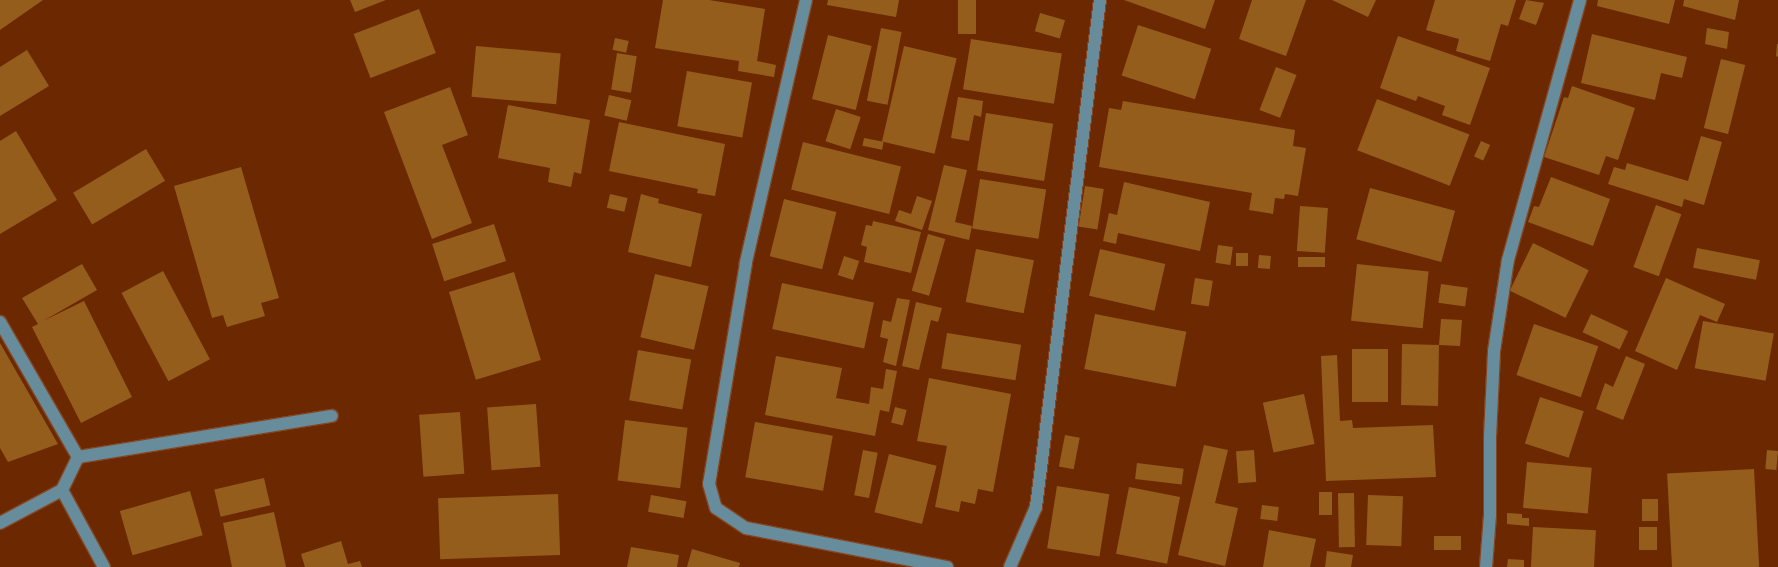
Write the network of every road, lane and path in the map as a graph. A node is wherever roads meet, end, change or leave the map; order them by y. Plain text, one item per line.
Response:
1 (806, 0) edge
2 (1100, 0) edge
3 (1580, 0) edge
4 (0, 322) edge
5 (332, 416) dead end
6 (78, 457) junction
7 (62, 490) junction
8 (0, 524) edge
9 (104, 567) edge
10 (948, 567) edge
11 (1010, 567) edge
12 (1486, 567) edge

1 - 10 street
2 - 11 street
3 - 12 street
4 - 6 street
5 - 6 street
6 - 7 street
7 - 8 street
7 - 9 street

